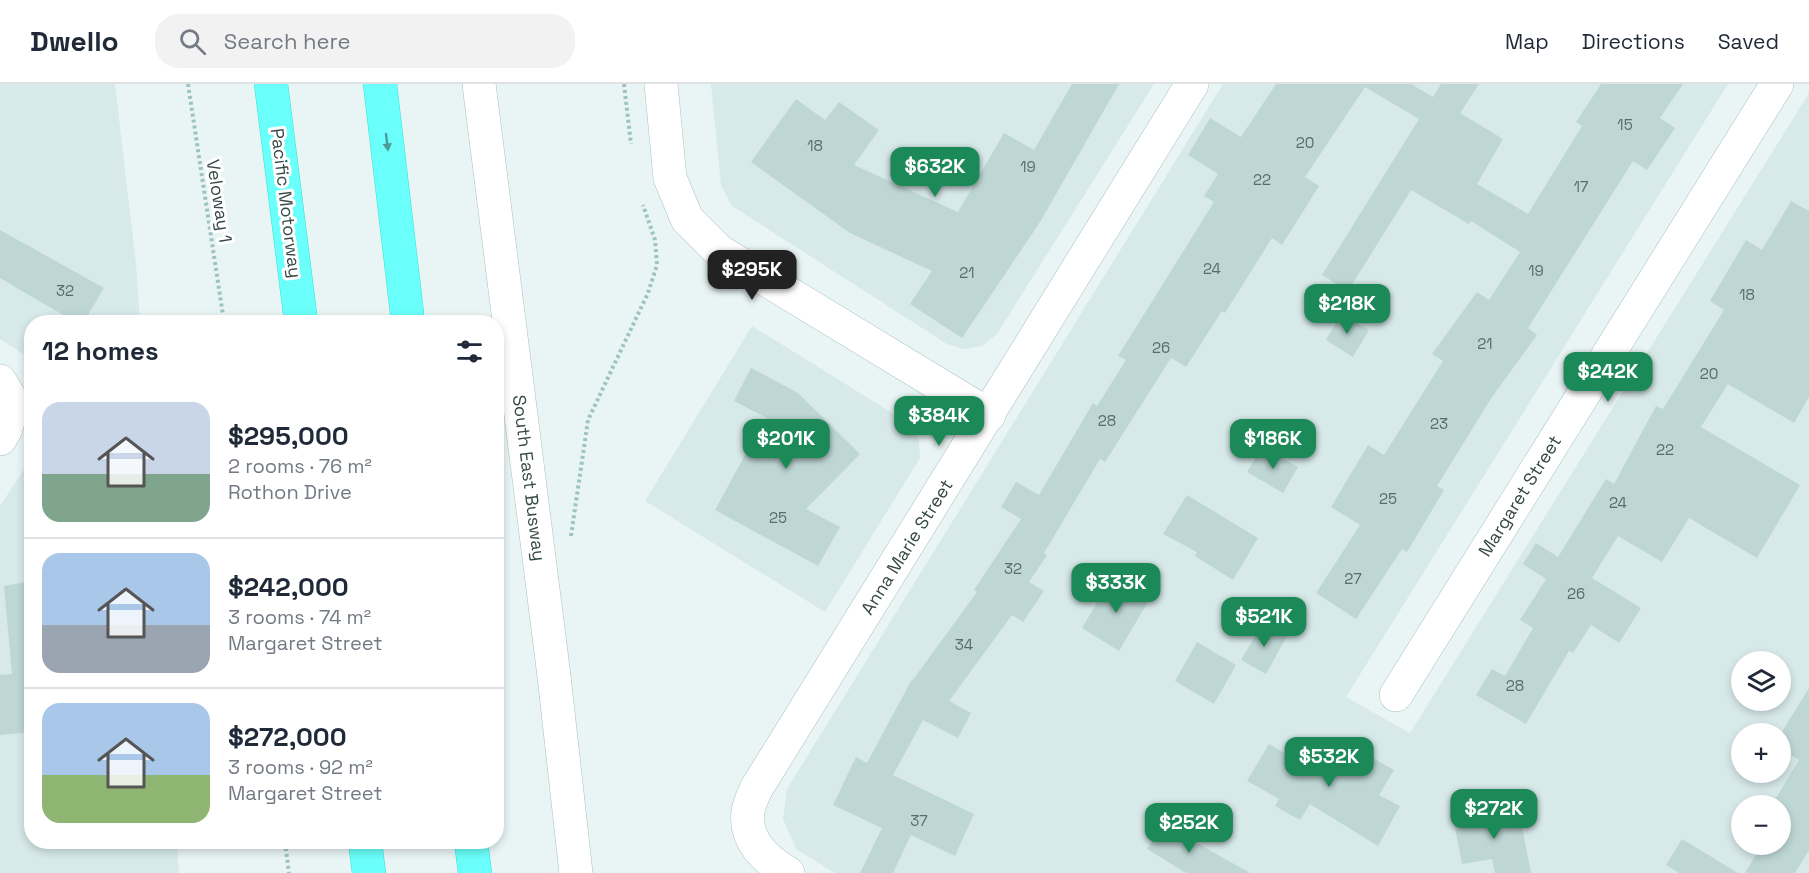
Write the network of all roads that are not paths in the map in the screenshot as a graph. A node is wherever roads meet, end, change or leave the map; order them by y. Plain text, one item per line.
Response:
1 (271, 84) edge
2 (380, 84) edge
3 (479, 84) edge
4 (661, 84) edge
5 (1192, 84) edge
6 (1777, 84) edge
7 (300, 315) edge
8 (407, 315) edge
9 (6, 392) edge
10 (989, 415) junction
11 (0, 439) edge
12 (1396, 695) dead end
13 (366, 849) edge
14 (472, 849) edge
15 (369, 873) edge
16 (475, 873) edge
17 (576, 873) edge
18 (788, 873) edge

1 - 7 highway, Pacific Motorway
2 -> 8 highway
3 - 17 street, South East Busway
4 - 10 street
5 - 10 street, Anna Marie Street
6 - 12 street, Margaret Street
9 - 11 street
10 - 18 street, Anna Marie Street
13 - 15 highway
14 - 16 highway

